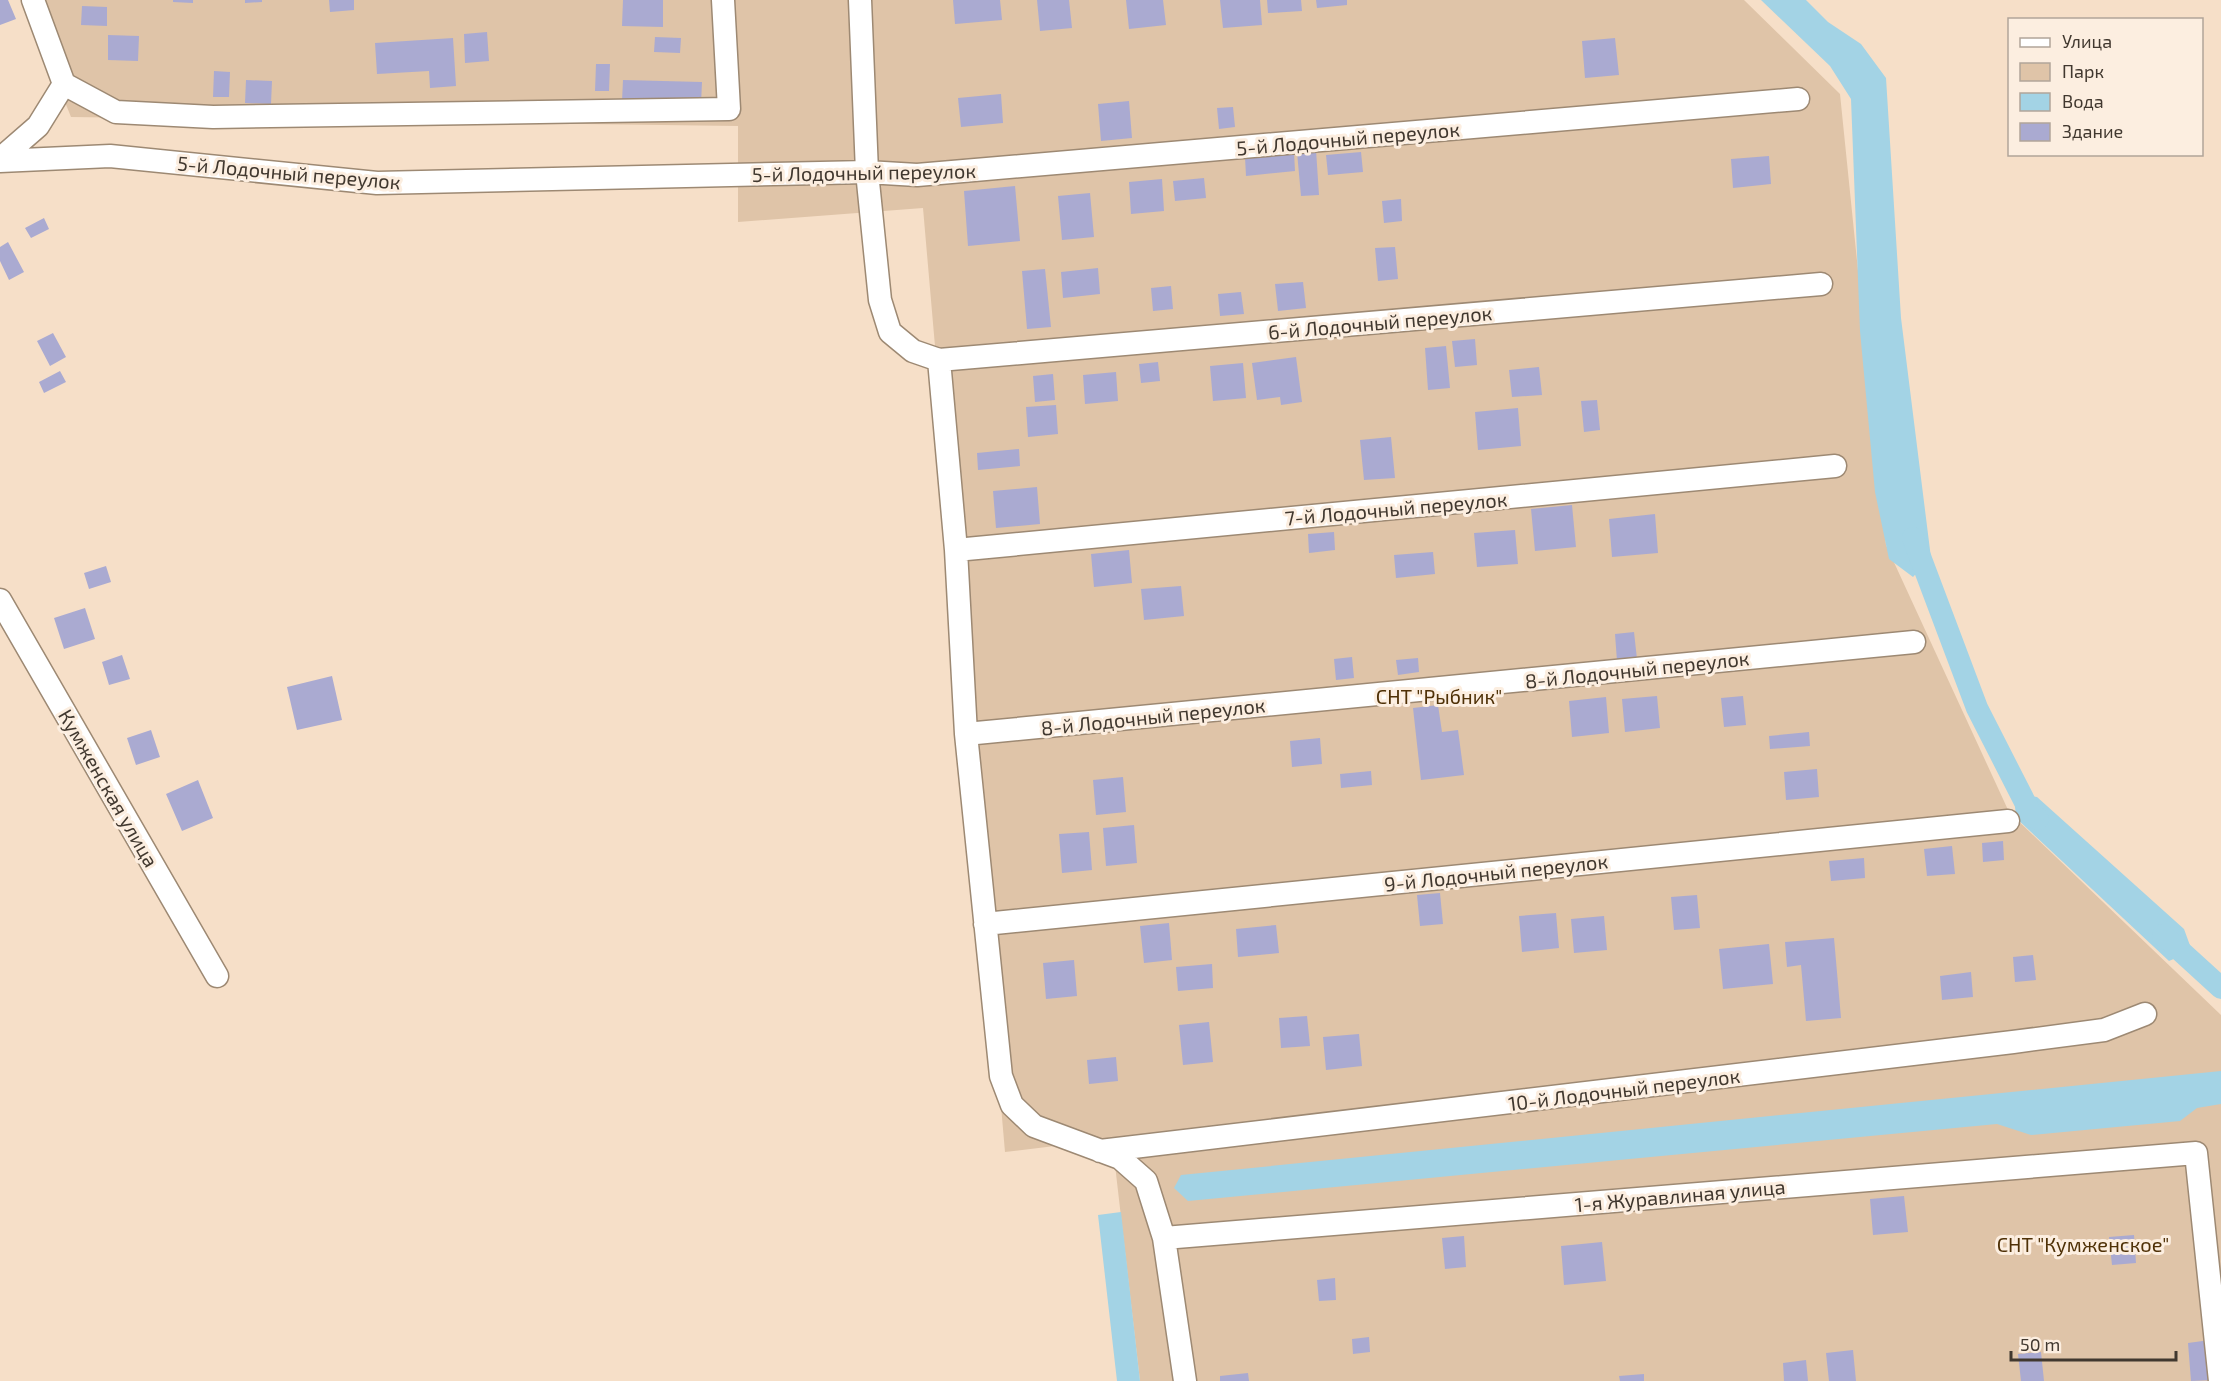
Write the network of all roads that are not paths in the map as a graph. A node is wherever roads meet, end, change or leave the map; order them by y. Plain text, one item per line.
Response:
1 (33, 0) edge
2 (723, 0) edge
3 (860, 0) edge
4 (64, 84) junction
5 (1798, 99) dead end
6 (0, 160) edge
7 (867, 172) junction
8 (1821, 284) dead end
9 (939, 360) junction
10 (1835, 466) dead end
11 (956, 550) junction
12 (0, 600) edge
13 (1914, 642) dead end
14 (966, 735) junction
15 (2008, 821) dead end
16 (985, 924) junction
17 (217, 976) dead end
18 (2145, 1014) dead end
19 (1100, 1151) junction
20 (1164, 1238) junction
21 (1185, 1381) edge
22 (2220, 1381) edge

1 - 4 street
2 - 4 street
3 - 7 street
4 - 6 street
5 - 7 street, 5-й Лодочный переулок
6 - 7 street, 5-й Лодочный переулок
7 - 9 street
8 - 9 street, 6-й Лодочный переулок
9 - 11 street
10 - 11 street, 7-й Лодочный переулок
11 - 14 street
12 - 17 street, Кумженская улица
13 - 14 street, 8-й Лодочный переулок
14 - 16 street
15 - 16 street, 9-й Лодочный переулок
16 - 19 street
18 - 19 street, 10-й Лодочный переулок
19 - 20 street
20 - 21 street
20 - 22 street, 1-я Журавлиная улица

